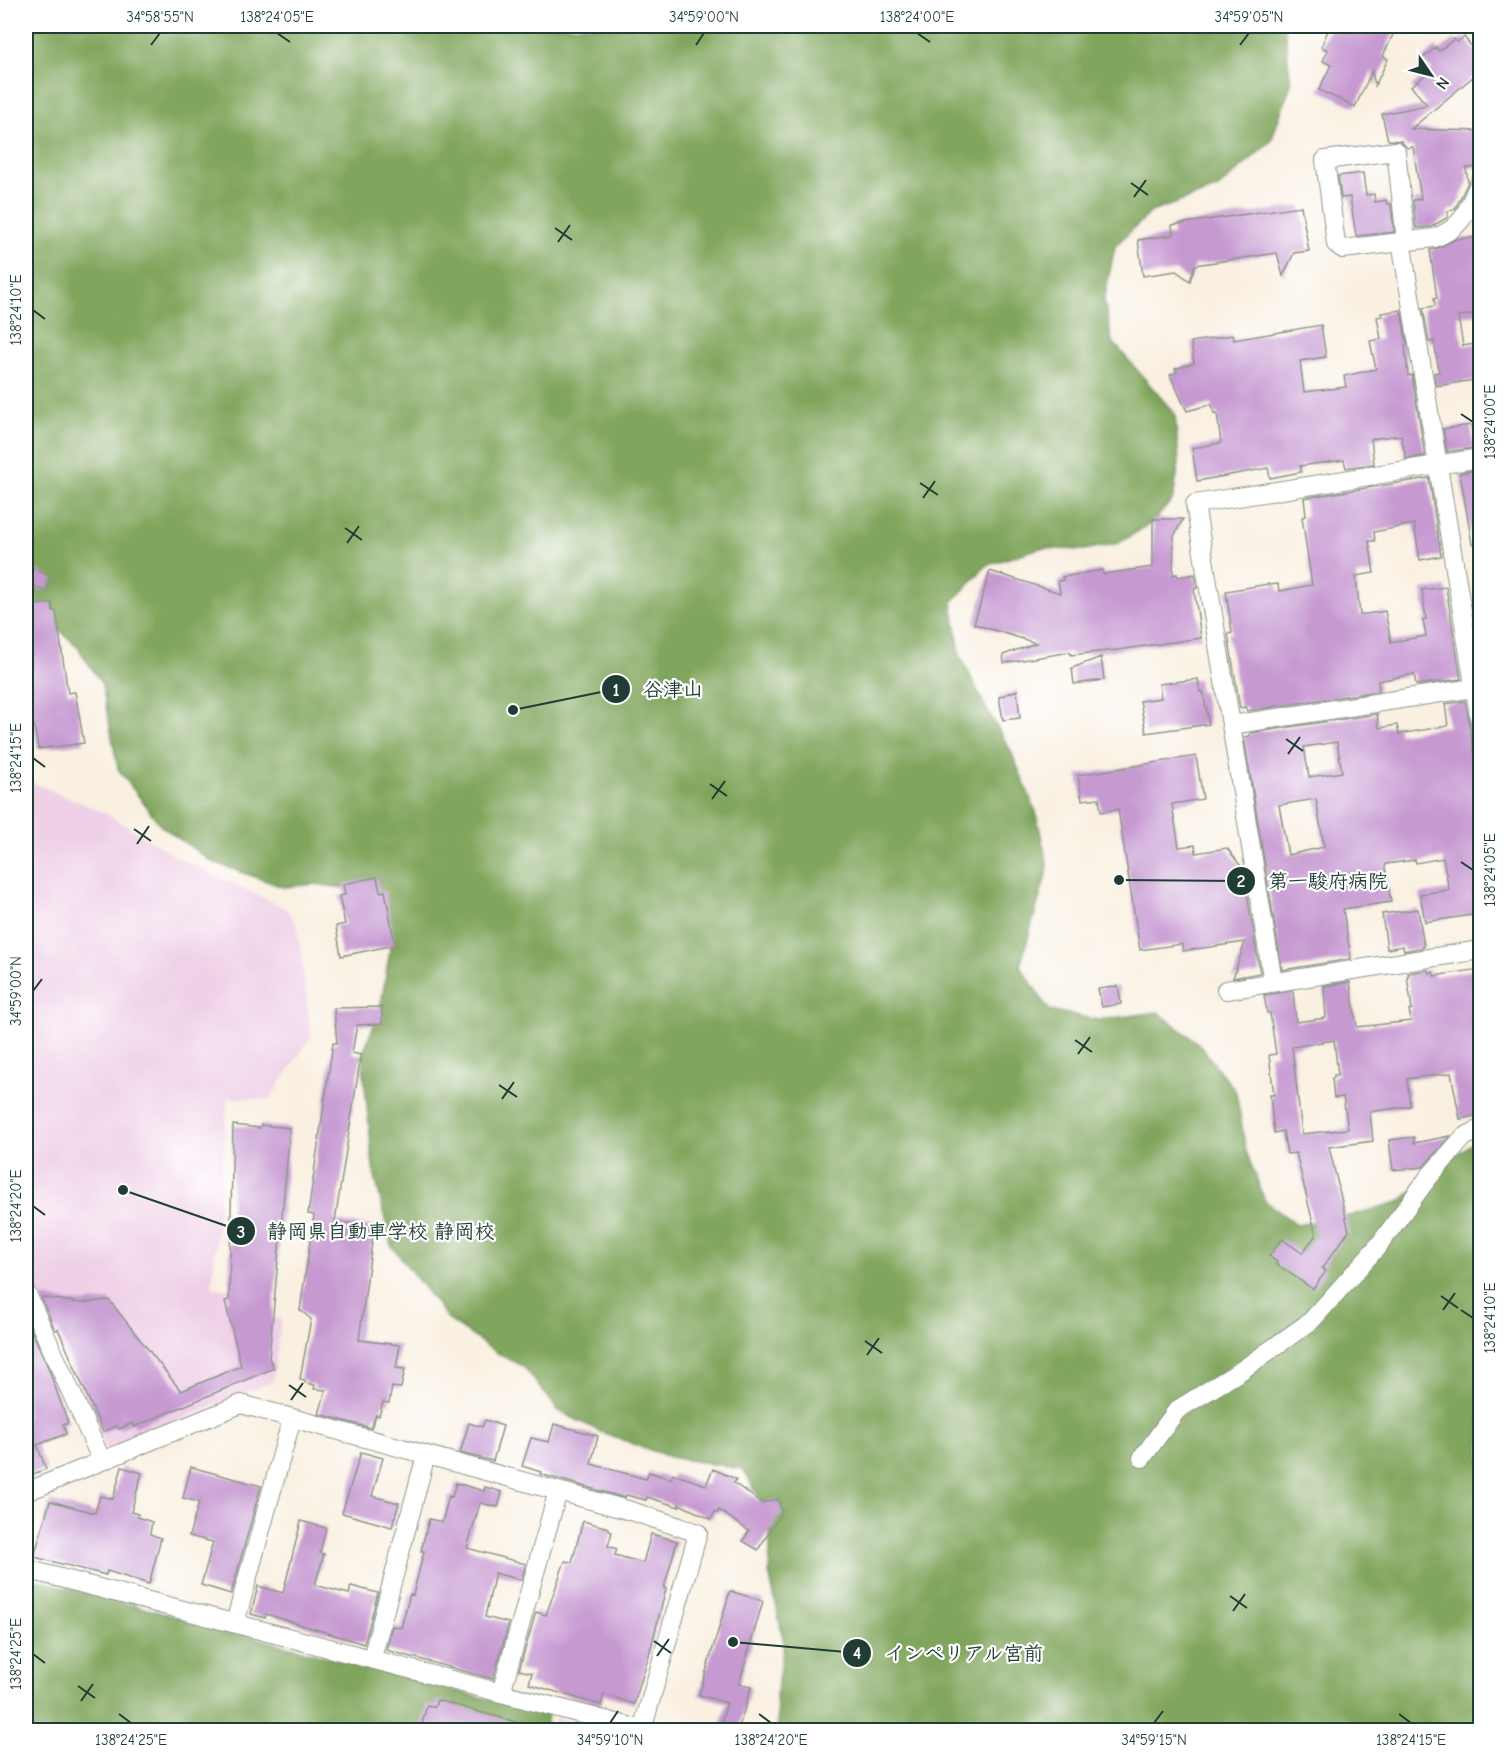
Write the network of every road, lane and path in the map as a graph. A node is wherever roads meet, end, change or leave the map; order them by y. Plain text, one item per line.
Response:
1 (1480, 182) edge
2 (1404, 241) junction
3 (1480, 458) edge
4 (1438, 465) junction
5 (1478, 687) edge
6 (1480, 721) edge
7 (1231, 724) junction
8 (1480, 950) edge
9 (1273, 982) junction
10 (1226, 990) dead end
11 (1480, 1129) edge
12 (26, 1292) edge
13 (292, 1418) junction
14 (426, 1455) junction
15 (1142, 1458) dead end
16 (102, 1461) junction
17 (558, 1491) junction
18 (26, 1492) edge
19 (26, 1569) edge
20 (236, 1623) junction
21 (372, 1658) junction
22 (501, 1693) junction
23 (642, 1730) edge

1 - 2 street
2 - 2 street
2 - 4 street
3 - 4 street
4 - 5 street
4 - 7 street
5 - 6 street
5 - 7 street
7 - 9 street
8 - 9 street
9 - 10 street
11 - 15 street
12 - 16 street
13 - 14 street
13 - 16 street
13 - 20 street
14 - 17 street
14 - 21 street
16 - 18 street
17 - 22 street
17 - 23 street
19 - 20 street
20 - 21 street
21 - 22 street
22 - 23 street

